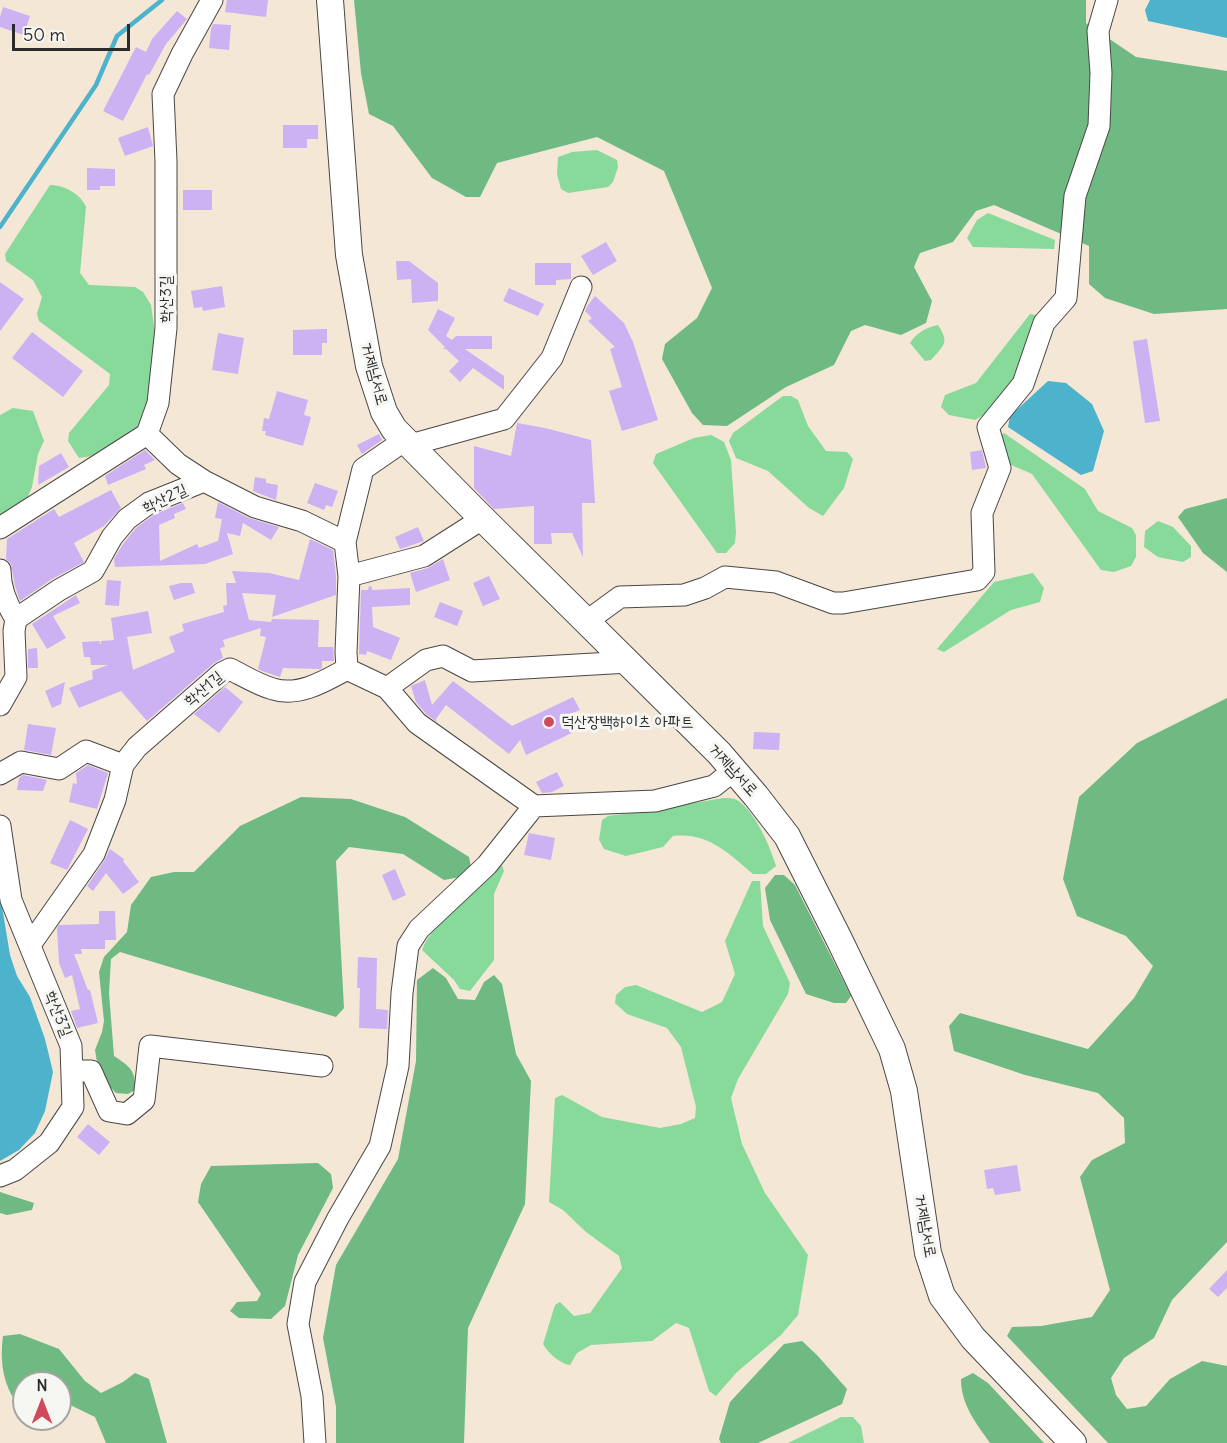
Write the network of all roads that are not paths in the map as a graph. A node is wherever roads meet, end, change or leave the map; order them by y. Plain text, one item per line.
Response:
1 (212, 0) edge
2 (330, 0) edge
3 (1107, 0) edge
4 (581, 287) dead end
5 (147, 434) junction
6 (408, 442) junction
7 (204, 481) junction
8 (482, 519) junction
9 (0, 528) edge
10 (345, 542) junction
11 (0, 570) edge
12 (349, 576) junction
13 (16, 619) junction
14 (587, 621) junction
15 (629, 662) junction
16 (347, 669) junction
17 (387, 688) junction
18 (0, 705) edge
19 (123, 765) junction
20 (734, 770) junction
21 (0, 774) edge
22 (534, 806) junction
23 (0, 826) edge
24 (30, 945) junction
25 (322, 1066) dead end
26 (72, 1071) junction
27 (0, 1176) edge
28 (315, 1443) edge
29 (1073, 1443) edge

1 - 5 street, 학산3길
2 - 6 main road, 거제남서로
3 - 14 street
4 - 6 street
5 - 7 street
5 - 9 street
6 - 8 main road, 거제남서로
6 - 10 street
7 - 10 street, 학산2길
7 - 13 street, 학산2길
8 - 12 street
8 - 14 main road, 거제남서로
10 - 12 street
11 - 13 street
12 - 16 street
13 - 18 street
14 - 15 main road, 거제남서로
15 - 17 street
15 - 20 main road, 거제남서로
16 - 17 street
16 - 19 street, 학산1길
17 - 22 street
19 - 21 street
19 - 24 street, 학산1길
20 - 22 street
20 - 29 main road, 거제남서로
22 - 28 street
23 - 24 street, 학산3길
24 - 26 street, 학산3길
25 - 26 street
26 - 27 street, 학산3길

